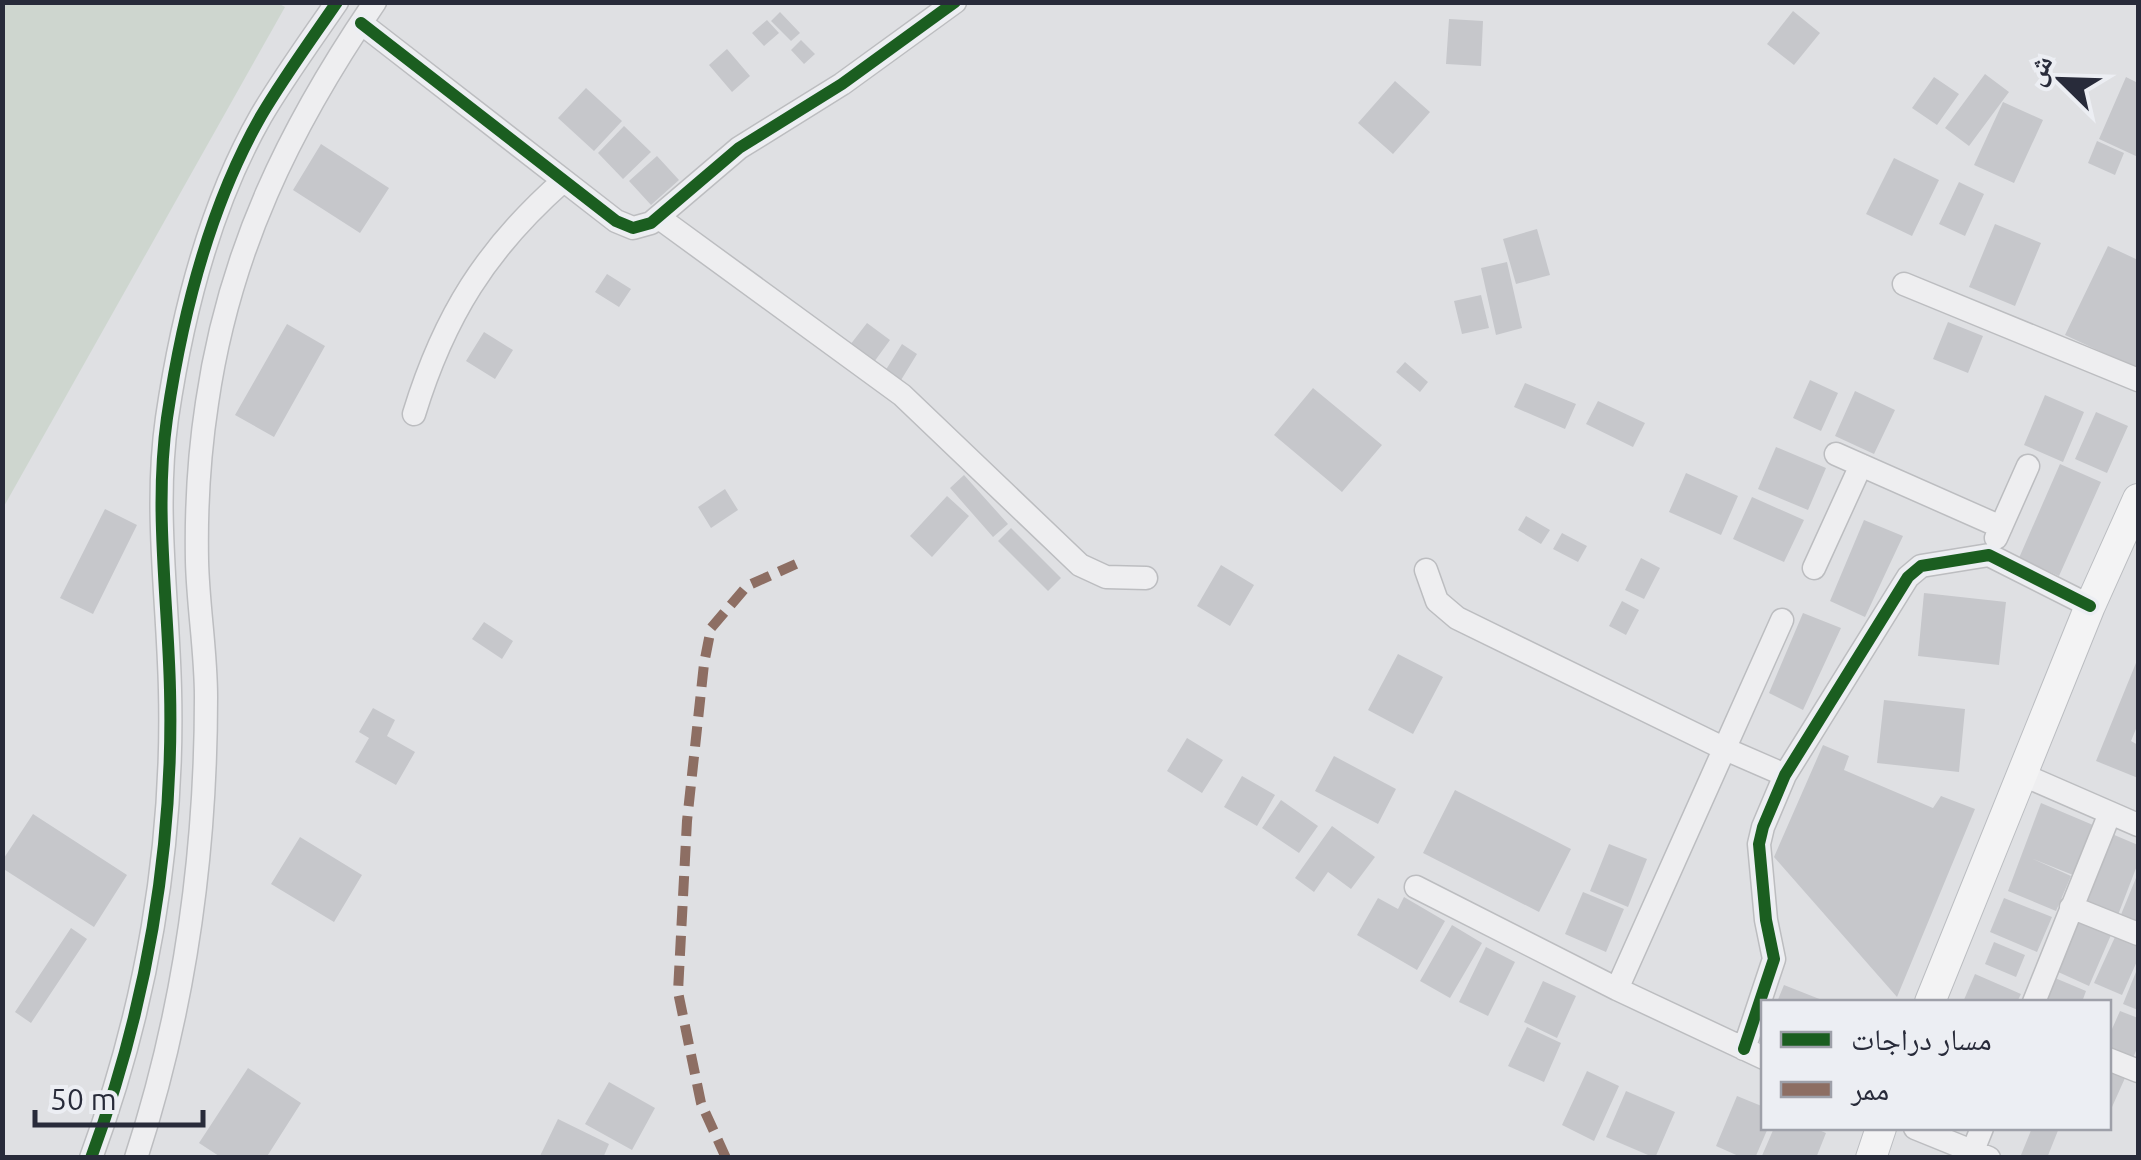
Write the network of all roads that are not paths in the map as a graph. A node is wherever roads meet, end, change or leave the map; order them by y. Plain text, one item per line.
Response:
1 (374, 2) edge
2 (955, 2) edge
3 (332, 4) edge
4 (360, 23) junction
5 (563, 181) junction
6 (658, 217) junction
7 (1904, 284) dead end
8 (2138, 380) edge
9 (172, 392) junction
10 (207, 400) junction
11 (414, 414) dead end
12 (1836, 454) dead end
13 (1861, 465) junction
14 (2028, 466) dead end
15 (2138, 499) edge
16 (2001, 527) junction
17 (1988, 555) junction
18 (1814, 568) dead end
19 (1426, 570) dead end
20 (1146, 578) dead end
21 (2090, 606) junction
22 (1782, 620) dead end
23 (1723, 748) junction
24 (2021, 774) junction
25 (1785, 775) junction
26 (2110, 812) junction
27 (2138, 825) edge
28 (1416, 888) dead end
29 (2071, 907) junction
30 (2138, 934) edge
31 (1616, 989) junction
32 (1765, 1000) edge
33 (1931, 1000) edge
34 (2035, 1000) edge
35 (1761, 1021) edge
36 (1754, 1054) edge
37 (2111, 1060) edge
38 (2138, 1070) edge
39 (1880, 1130) edge
40 (1920, 1130) edge
41 (1982, 1130) edge
42 (1977, 1155) edge
43 (91, 1158) edge
44 (136, 1158) edge
45 (1871, 1158) edge

1 - 4 street
2 - 6 street
3 - 9 street
4 - 5 street
4 - 10 street
5 - 6 street
5 - 11 street
6 - 20 street
7 - 8 street
9 - 10 street
9 - 43 street
10 - 44 street
12 - 13 street
13 - 16 street
13 - 18 street
14 - 16 street
15 - 21 main road
16 - 17 street
17 - 21 street
17 - 25 street
19 - 23 street
21 - 24 main road
22 - 23 street
23 - 25 street
23 - 31 street
24 - 26 street
24 - 33 main road
25 - 32 street
26 - 27 street
26 - 29 street
28 - 31 street
29 - 30 street
29 - 34 street
31 - 36 street
35 - 36 street
37 - 38 street
39 - 45 main road
40 - 42 street
41 - 42 street

